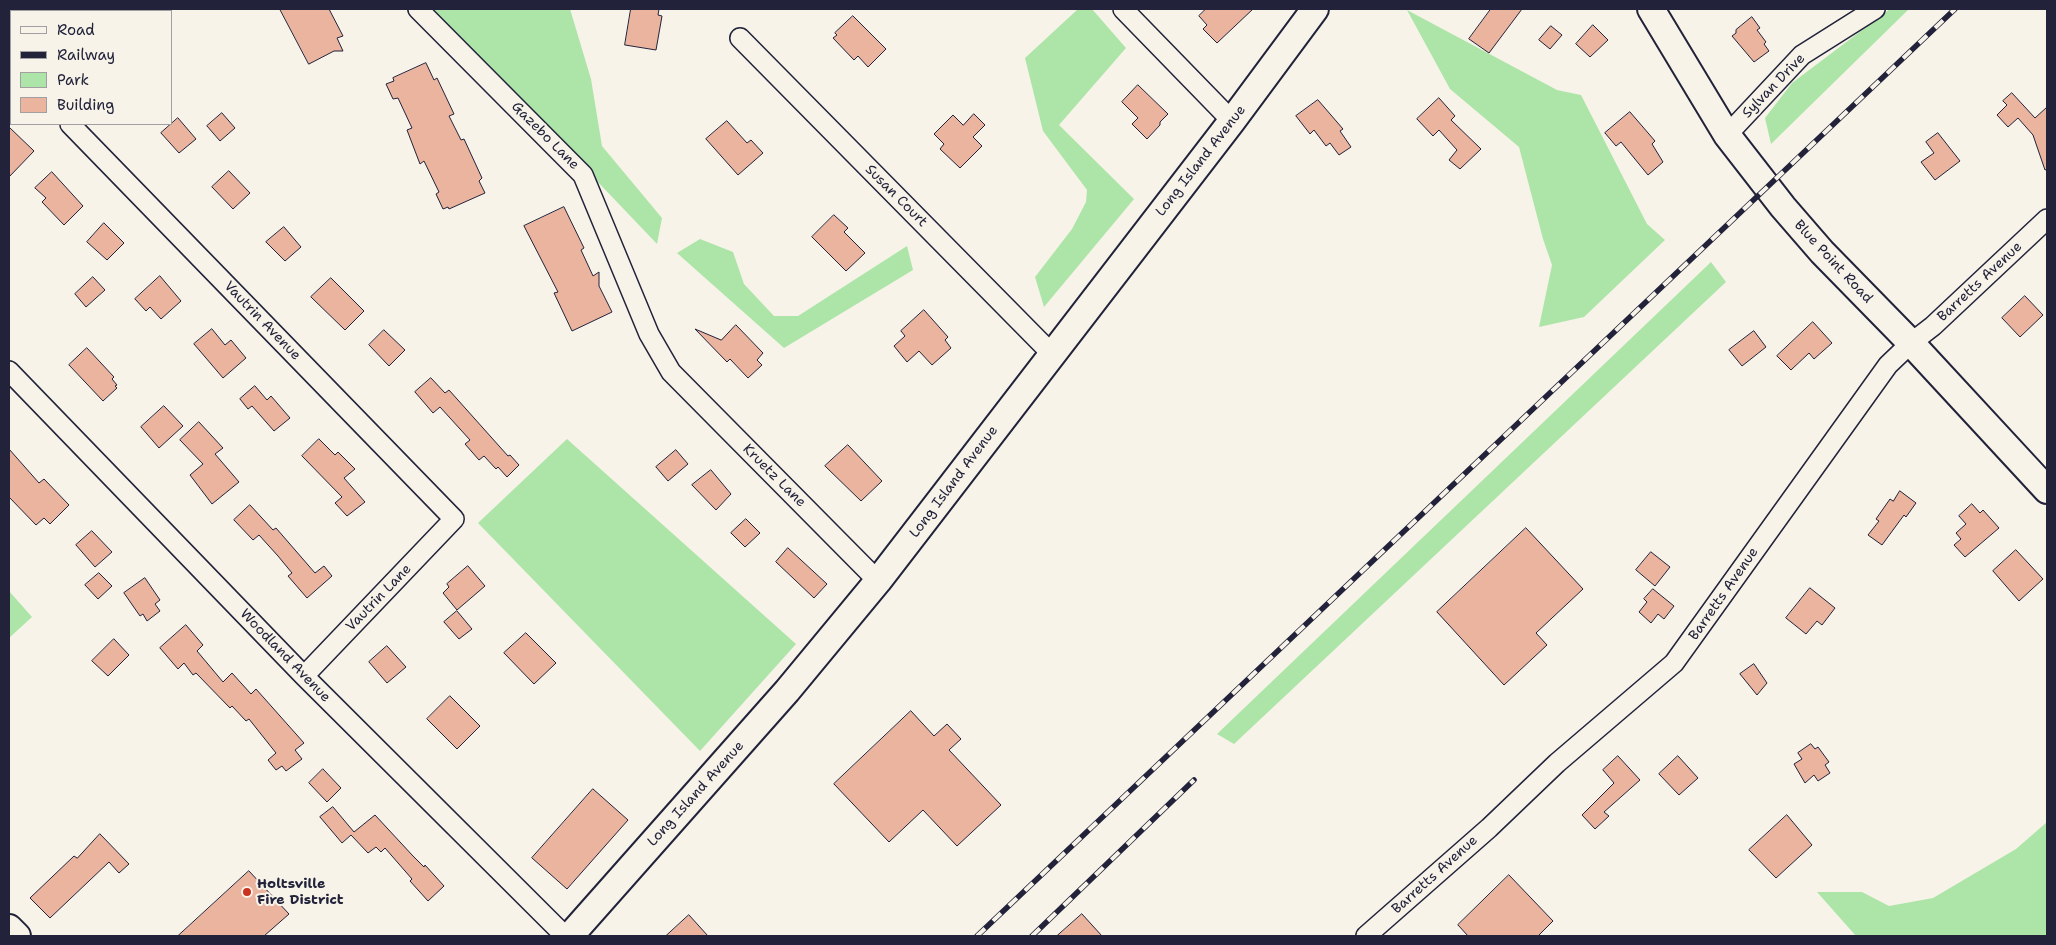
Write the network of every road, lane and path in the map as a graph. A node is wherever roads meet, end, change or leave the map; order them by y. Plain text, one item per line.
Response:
1 (418, 9) edge
2 (1123, 9) edge
3 (1315, 9) edge
4 (1651, 9) edge
5 (1875, 9) edge
6 (740, 38) dead end
7 (1232, 121) junction
8 (71, 125) edge
9 (1727, 136) junction
10 (2047, 220) edge
11 (1910, 343) junction
12 (1052, 354) junction
13 (9, 371) edge
14 (671, 372) joint
15 (2047, 490) edge
16 (454, 519) joint
17 (878, 581) junction
18 (304, 676) junction
19 (9, 928) edge
20 (17, 936) edge
21 (565, 936) edge
22 (570, 936) edge
23 (1366, 936) edge

1 - 14 street, Gazebo Lane
2 - 7 street
3 - 7 street, Long Island Avenue
4 - 9 street, Blue Point Road
5 - 9 street, Sylvan Drive
6 - 12 street, Susan Court
7 - 12 street, Long Island Avenue
8 - 16 street, Vautrin Avenue
9 - 11 street, Blue Point Road
10 - 11 street, Barretts Avenue
11 - 15 street, Blue Point Road
11 - 23 street, Barretts Avenue
12 - 17 street, Long Island Avenue
13 - 18 street, Woodland Avenue
14 - 17 street, Kruetz Lane
16 - 18 street, Vautrin Lane
17 - 22 street, Long Island Avenue
18 - 21 street, Woodland Avenue
19 - 20 street

